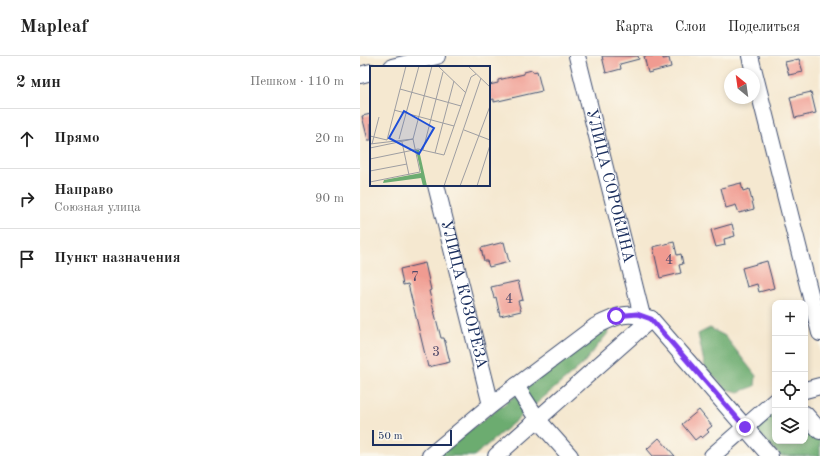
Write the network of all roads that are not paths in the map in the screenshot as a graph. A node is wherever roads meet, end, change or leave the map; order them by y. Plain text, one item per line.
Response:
1 (436, 56) edge
2 (577, 56) edge
3 (750, 56) edge
4 (402, 63) edge
5 (370, 72) edge
6 (360, 75) edge
7 (436, 186) edge
8 (647, 317) junction
9 (820, 333) edge
10 (516, 386) junction
11 (820, 386) edge
12 (808, 389) edge
13 (772, 404) edge
14 (491, 405) junction
15 (808, 417) edge
16 (538, 420) junction
17 (745, 427) junction
18 (820, 431) edge
19 (430, 456) edge
20 (496, 456) edge
21 (570, 456) edge
22 (712, 456) edge
23 (770, 456) edge

1 - 4 street
2 - 8 street, УЛИЦА СОРОКИНА
3 - 9 street
5 - 6 street
7 - 14 street, УЛИЦА КОЗОРЕЗА
8 - 10 street
8 - 16 street
8 - 17 street
10 - 14 street
10 - 16 street
11 - 12 street
13 - 17 street
14 - 19 street
15 - 18 street
16 - 20 street
16 - 21 street
17 - 22 street
17 - 23 street

